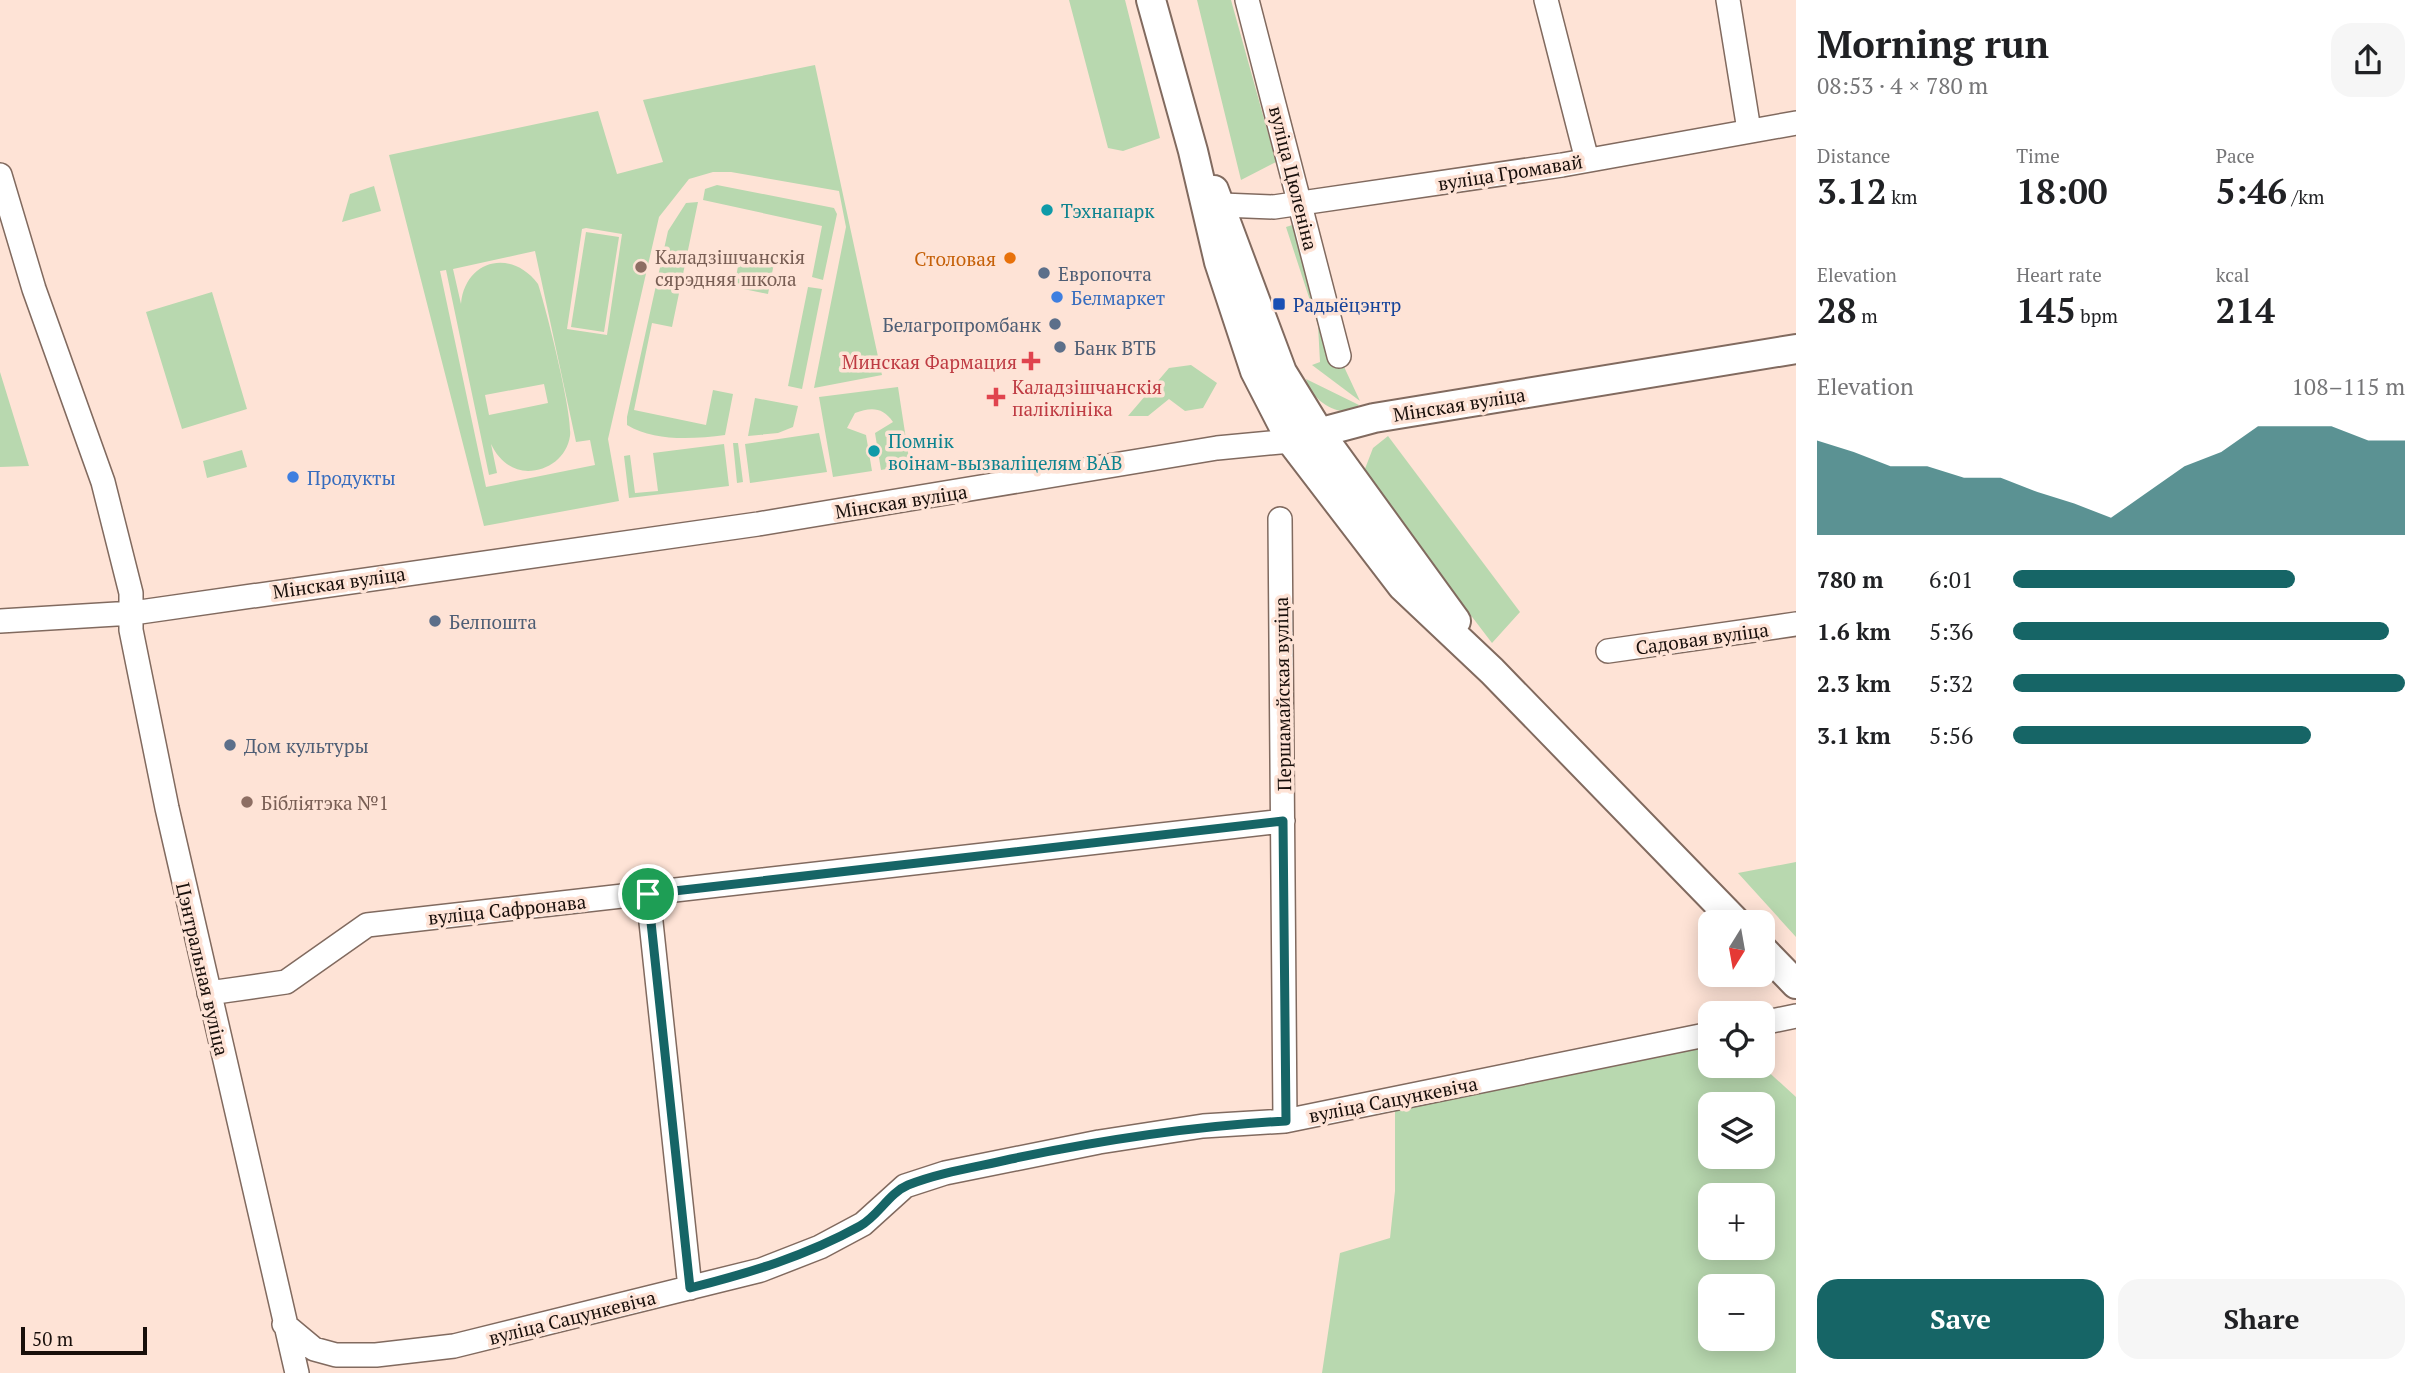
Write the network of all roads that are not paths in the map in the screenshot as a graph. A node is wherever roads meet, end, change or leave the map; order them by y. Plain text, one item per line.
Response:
1 (1151, 0) edge
2 (1247, 0) edge
3 (1546, 0) edge
4 (1728, 0) edge
5 (1796, 123) edge
6 (1749, 130) junction
7 (1193, 150) junction
8 (1587, 160) junction
9 (0, 175) edge
10 (1302, 203) junction
11 (1222, 205) junction
12 (1796, 349) edge
13 (1339, 356) dead end
14 (1319, 432) junction
15 (1291, 441) junction
16 (1280, 519) dead end
17 (133, 613) junction
18 (0, 621) edge
19 (1796, 624) edge
20 (1608, 651) dead end
21 (1492, 671) junction
22 (1283, 821) junction
23 (648, 894) junction
24 (1724, 910) edge
25 (1775, 962) edge
26 (1796, 984) edge
27 (209, 993) junction
28 (1796, 1016) edge
29 (1775, 1020) edge
30 (1698, 1036) edge
31 (1286, 1121) junction
32 (690, 1288) junction
33 (284, 1324) junction
34 (297, 1373) edge

1 - 7 main road
2 - 10 street, вуліца Цюленіна
3 - 8 street
4 - 6 street
5 - 6 street, вуліца Громавай
6 - 8 street, вуліца Громавай
7 - 11 main road
7 - 15 main road
8 - 10 street, вуліца Громавай
9 - 17 street, Цэнтральная вуліца
10 - 11 street, вуліца Громавай
10 - 13 street, вуліца Цюленіна
11 - 14 main road
12 - 14 main road, Мінская вуліца
14 - 15 main road, Мінская вуліца
14 - 21 main road
15 - 17 street, Мінская вуліца
15 - 21 main road
16 - 22 street, Першамайская вуліца
17 - 18 street, Мінская вуліца
17 - 27 street, Цэнтральная вуліца
19 - 20 street, Садовая вуліца
21 - 24 main road
22 - 23 street, вуліца Сафронава
22 - 31 street, Першамайская вуліца
23 - 27 street, вуліца Сафронава
23 - 32 street
25 - 26 main road
27 - 33 street, Цэнтральная вуліца
28 - 29 street
30 - 31 street, вуліца Сацункевіча
31 - 32 street, вуліца Сацункевіча
32 - 33 street, вуліца Сацункевіча
33 - 34 street, Цэнтральная вуліца

